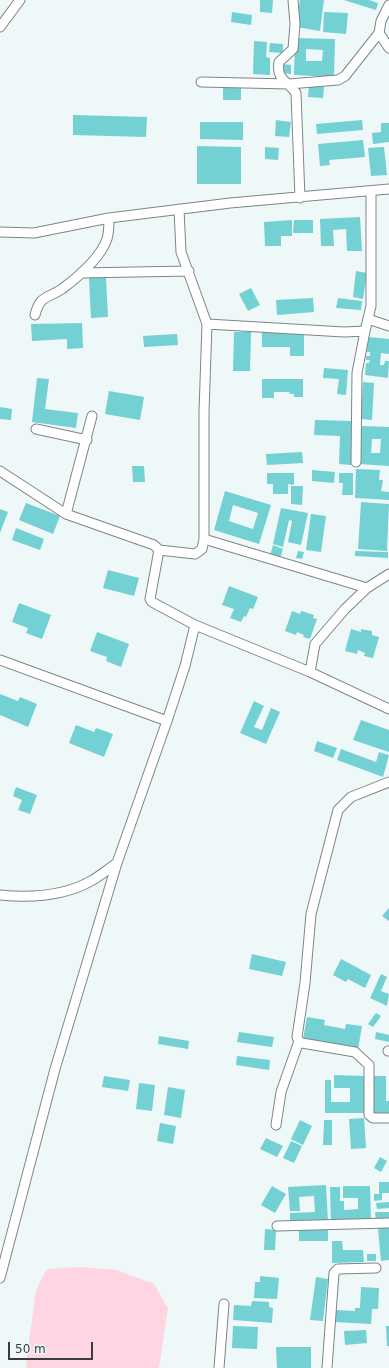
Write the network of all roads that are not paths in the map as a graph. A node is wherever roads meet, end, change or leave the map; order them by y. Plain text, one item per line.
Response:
1 (20, 0) edge
2 (293, 0) edge
3 (389, 5) edge
4 (0, 27) edge
5 (379, 33) junction
6 (389, 48) edge
7 (201, 82) dead end
8 (289, 84) junction
9 (389, 189) edge
10 (371, 192) junction
11 (300, 198) junction
12 (179, 209) junction
13 (110, 218) junction
14 (0, 232) edge
15 (188, 271) junction
16 (81, 273) junction
17 (35, 315) dead end
18 (368, 319) junction
19 (207, 324) junction
20 (389, 326) edge
21 (365, 331) junction
22 (92, 416) dead end
23 (36, 429) dead end
24 (87, 440) junction
25 (356, 462) dead end
26 (0, 471) edge
27 (66, 514) junction
28 (204, 539) junction
29 (159, 550) junction
30 (389, 574) edge
31 (367, 588) junction
32 (195, 625) junction
33 (0, 660) edge
34 (310, 672) junction
35 (389, 709) edge
36 (167, 721) junction
37 (389, 782) edge
38 (116, 863) junction
39 (0, 895) edge
40 (299, 1041) junction
41 (389, 1118) edge
42 (276, 1125) dead end
43 (389, 1224) edge
44 (277, 1226) dead end
45 (376, 1268) dead end
46 (0, 1278) edge
47 (224, 1304) dead end
48 (219, 1368) edge
49 (327, 1368) edge

1 - 4 street
2 - 8 street
3 - 5 street
5 - 6 street
5 - 8 street
7 - 8 street
8 - 11 street
9 - 10 street
10 - 11 street
10 - 18 street
11 - 12 street
12 - 13 street
12 - 15 street
13 - 14 street
13 - 16 street
15 - 16 street
15 - 19 street
16 - 17 street
18 - 20 street
18 - 21 street
19 - 21 street
19 - 28 street
21 - 25 street
22 - 24 street
23 - 24 street
24 - 27 street
26 - 27 street
27 - 29 street
28 - 29 street
28 - 31 street
29 - 32 street
30 - 31 street
31 - 34 street
32 - 34 street
32 - 36 street
33 - 36 street
34 - 35 street
36 - 38 street
37 - 40 street
38 - 39 street
38 - 46 street
40 - 41 street
40 - 42 street
43 - 44 street
45 - 49 street
47 - 48 street

